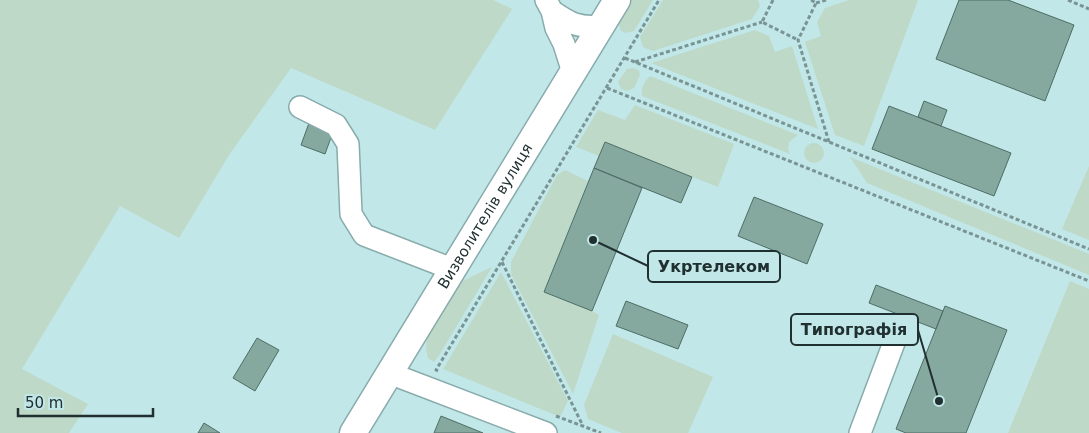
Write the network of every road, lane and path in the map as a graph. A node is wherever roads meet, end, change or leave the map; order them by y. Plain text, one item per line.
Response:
1 (616, 0) edge
2 (659, 0) edge
3 (773, 0) edge
4 (811, 0) edge
5 (826, 0) edge
6 (1068, 0) edge
7 (816, 3) junction
8 (549, 5) edge
9 (1089, 8) edge
10 (762, 22) junction
11 (600, 26) junction
12 (798, 40) junction
13 (624, 58) junction
14 (635, 62) junction
15 (576, 66) junction
16 (607, 87) junction
17 (300, 107) dead end
18 (829, 142) junction
19 (1089, 249) edge
20 (502, 261) junction
21 (452, 269) junction
22 (1089, 281) edge
23 (898, 332) dead end
24 (436, 370) dead end
25 (389, 373) junction
26 (583, 426) dead end
27 (353, 433) edge
28 (546, 433) edge
29 (860, 433) edge

1 - 11 main road, Визволителів вулиця
2 - 13 path
3 - 10 path
4 - 7 path
5 - 7 path
6 - 9 path
7 - 12 path
8 - 11 street
8 - 15 street
10 - 12 path
10 - 14 path
11 - 15 main road, Визволителів вулиця
12 - 18 path
13 - 14 path
13 - 16 path
14 - 18 path
15 - 21 main road, Визволителів вулиця
16 - 20 path
16 - 22 path
17 - 21 street
18 - 19 path
20 - 24 path
20 - 26 path
21 - 25 main road, Визволителів вулиця
23 - 29 street
25 - 27 main road, Визволителів вулиця
25 - 28 street

